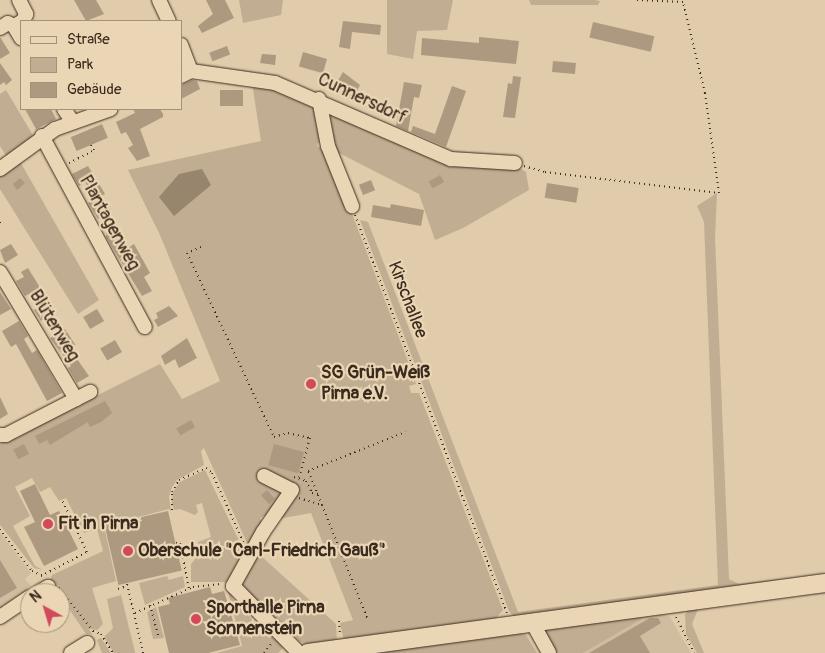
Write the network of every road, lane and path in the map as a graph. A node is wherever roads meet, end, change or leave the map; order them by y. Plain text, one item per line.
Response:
1 (19, 0) edge
2 (159, 0) edge
3 (636, 0) edge
4 (21, 20) edge
5 (169, 20) edge
6 (182, 51) edge
7 (186, 74) edge
8 (319, 99) junction
9 (65, 110) edge
10 (108, 110) edge
11 (72, 121) junction
12 (42, 136) junction
13 (92, 145) dead end
14 (515, 164) joint
15 (58, 168) junction
16 (0, 169) edge
17 (352, 206) joint
18 (201, 247) dead end
19 (0, 272) edge
20 (145, 327) dead end
21 (90, 392) dead end
22 (76, 399) junction
23 (405, 432) dead end
24 (0, 435) edge
25 (264, 476) dead end
26 (299, 478) dead end
27 (291, 493) junction
28 (62, 500) dead end
29 (322, 505) junction
30 (172, 510) dead end
31 (76, 526) junction
32 (68, 530) dead end
33 (176, 543) dead end
34 (250, 554) junction
35 (41, 583) edge
36 (825, 583) edge
37 (232, 586) junction
38 (118, 588) dead end
39 (189, 588) junction
40 (20, 604) edge
41 (668, 604) junction
42 (150, 605) junction
43 (135, 613) junction
44 (0, 617) edge
45 (339, 620) dead end
46 (368, 620) dead end
47 (532, 622) junction
48 (511, 624) junction
49 (101, 634) dead end
50 (159, 638) dead end
51 (87, 643) dead end
52 (341, 648) junction
53 (71, 653) edge
54 (113, 653) edge
55 (143, 653) edge
56 (298, 653) edge
57 (308, 653) edge
58 (549, 653) edge
59 (694, 653) edge

1 - 4 street
2 - 5 street
3 - 14 path
6 - 7 street, Cunnersdorf
7 - 8 street, Cunnersdorf
8 - 14 street, Cunnersdorf
8 - 17 street
9 - 11 street
10 - 11 street
11 - 12 street
12 - 15 street, Plantagenweg
12 - 16 street
13 - 15 path
15 - 20 street, Plantagenweg
17 - 48 path, Kirschallee
18 - 26 path
19 - 22 street, Blütenweg
21 - 22 street
22 - 24 street
23 - 29 path
25 - 27 street
27 - 29 path
27 - 34 street
28 - 31 path
29 - 46 path
30 - 34 path
31 - 32 path
31 - 35 path
33 - 39 path
34 - 37 street
36 - 41 main road
37 - 39 path
37 - 56 street
38 - 43 path
39 - 42 path
40 - 44 street
41 - 47 main road
41 - 59 path
42 - 43 path
42 - 50 path
43 - 55 path
45 - 52 path
47 - 48 main road
47 - 58 street
48 - 52 main road
49 - 54 path
51 - 53 street
52 - 57 main road

